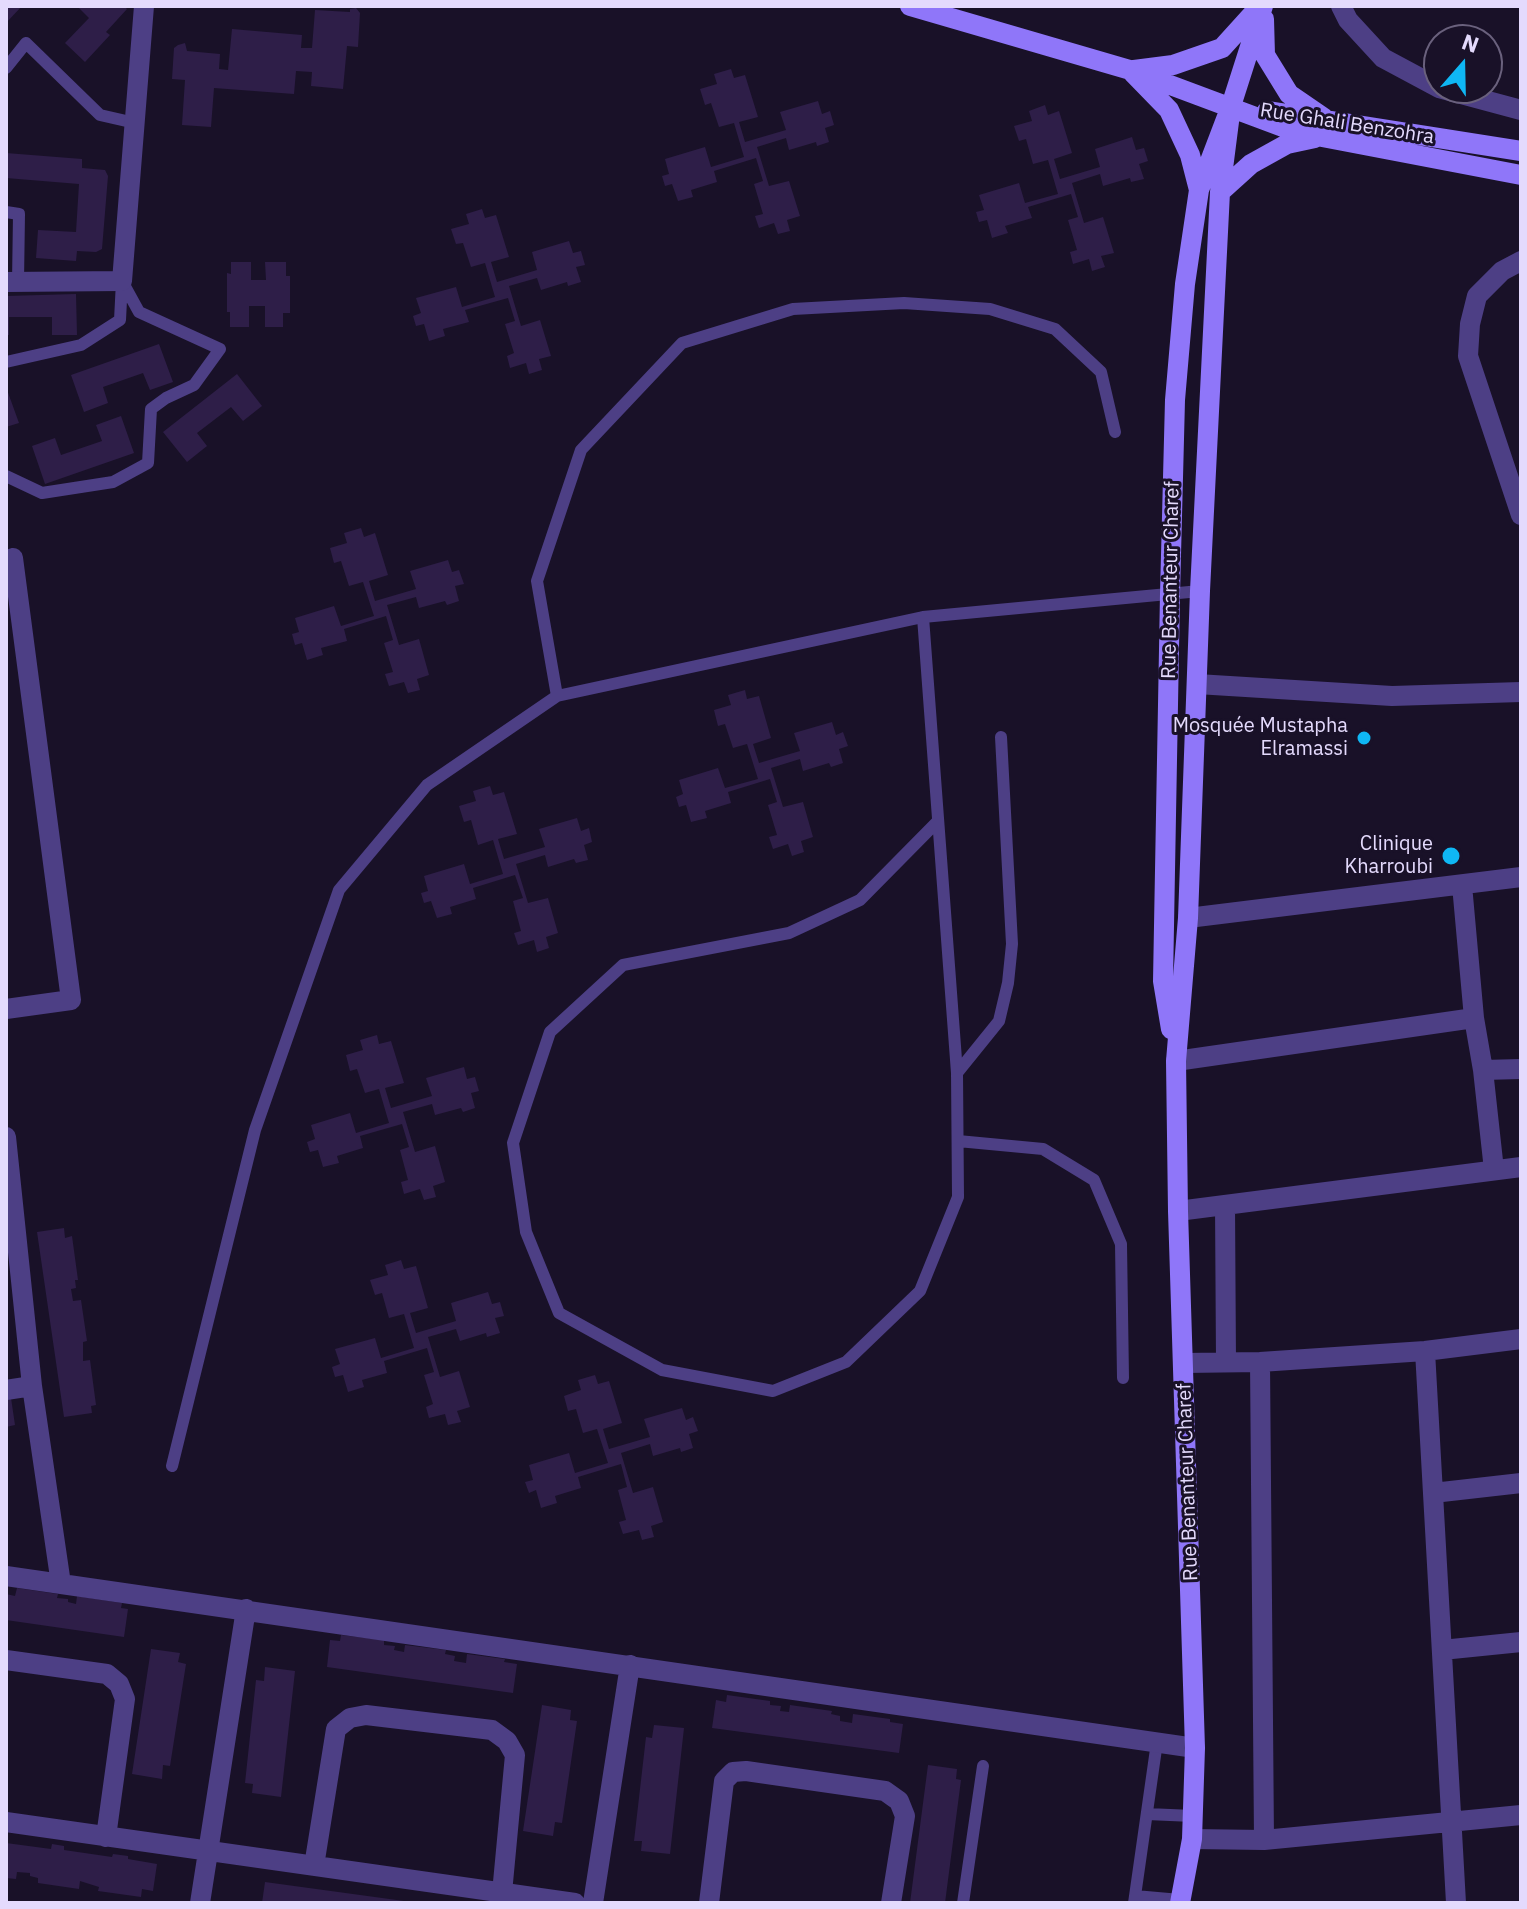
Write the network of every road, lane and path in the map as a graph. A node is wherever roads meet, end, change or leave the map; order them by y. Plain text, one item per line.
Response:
1 (144, 6) edge
2 (910, 6) edge
3 (1262, 6) edge
4 (1341, 6) edge
5 (6, 68) edge
6 (1130, 70) junction
7 (1423, 79) edge
8 (1493, 104) edge
9 (1231, 106) junction
10 (1521, 110) edge
11 (135, 123) junction
12 (1323, 128) junction
13 (1521, 151) edge
14 (1521, 175) edge
15 (1210, 191) junction
16 (6, 212) edge
17 (1521, 261) edge
18 (122, 281) junction
19 (12, 282) edge
20 (6, 362) edge
21 (1115, 432) dead end
22 (6, 476) edge
23 (1521, 515) edge
24 (13, 558) dead end
25 (1200, 591) junction
26 (1170, 594) junction
27 (923, 617) junction
28 (1197, 684) junction
29 (1521, 692) edge
30 (557, 696) junction
31 (1001, 737) dead end
32 (938, 821) junction
33 (1521, 877) edge
34 (1462, 885) junction
35 (1188, 918) junction
36 (6, 1009) edge
37 (1474, 1018) junction
38 (1176, 1061) junction
39 (1521, 1069) edge
40 (1483, 1070) junction
41 (957, 1073) junction
42 (6, 1137) edge
43 (958, 1141) junction
44 (1521, 1167) edge
45 (1494, 1170) junction
46 (1225, 1205) junction
47 (1178, 1211) junction
48 (11, 1228) edge
49 (1521, 1339) edge
50 (1425, 1351) junction
51 (1226, 1362) junction
52 (1260, 1362) junction
53 (1184, 1363) junction
54 (1123, 1378) dead end
55 (32, 1386) junction
56 (6, 1390) edge
57 (172, 1466) dead end
58 (1521, 1483) edge
59 (1433, 1493) junction
60 (6, 1576) edge
61 (61, 1584) junction
62 (246, 1609) junction
63 (1521, 1642) edge
64 (1442, 1650) junction
65 (6, 1660) edge
66 (630, 1665) junction
67 (1157, 1742) junction
68 (1195, 1748) junction
69 (983, 1766) dead end
70 (1147, 1814) junction
71 (1521, 1815) edge
72 (1193, 1816) junction
73 (1452, 1821) junction
74 (6, 1822) edge
75 (106, 1837) junction
76 (1192, 1839) junction
77 (1264, 1840) junction
78 (208, 1851) junction
79 (314, 1866) junction
80 (502, 1893) junction
81 (1135, 1899) edge
82 (1180, 1902) edge
83 (200, 1903) edge
84 (575, 1903) edge
85 (593, 1903) edge
86 (709, 1903) edge
87 (891, 1903) edge
88 (963, 1903) edge
89 (1456, 1903) edge

1 - 11 street
2 - 6 main road, Rue Ghali Benzohra
3 - 6 main road
3 - 9 main road, Rue Benanteur Charef
3 - 12 main road
4 - 7 street
5 - 11 lane
6 - 9 main road, Rue Ghali Benzohra
6 - 15 main road
8 - 10 street
9 - 12 main road, Rue Ghali Benzohra
9 - 15 main road, Rue Benanteur Charef
11 - 18 street
12 - 13 main road, Rue Ghali Benzohra
12 - 14 main road, Rue Ghali Benzohra
12 - 15 main road
15 - 25 main road, Rue Benanteur Charef
15 - 26 main road, Rue Benanteur Charef
16 - 19 lane
17 - 23 street
18 - 19 street
18 - 20 lane
18 - 22 lane
21 - 30 lane
24 - 36 street
25 - 26 lane
25 - 28 main road, Rue Benanteur Charef
26 - 27 lane
26 - 38 main road, Rue Benanteur Charef
27 - 30 lane
27 - 32 lane
28 - 29 street
28 - 35 main road, Rue Benanteur Charef
30 - 57 lane
31 - 41 lane
32 - 41 lane
32 - 43 lane
33 - 34 street
34 - 35 street
34 - 37 street
35 - 38 main road, Rue Benanteur Charef
37 - 38 street
37 - 40 street
38 - 47 main road, Rue Benanteur Charef
39 - 40 street
40 - 45 street
41 - 43 lane
42 - 48 street
43 - 54 lane
44 - 45 street
45 - 46 street
46 - 47 street
46 - 51 street
47 - 53 main road, Rue Benanteur Charef
48 - 55 street
49 - 50 street
50 - 52 street
50 - 59 street
51 - 52 street
51 - 53 street
52 - 77 street
53 - 68 main road, Rue Benanteur Charef
55 - 56 street
55 - 61 street
58 - 59 street
59 - 64 street
60 - 61 street
61 - 62 street
62 - 66 street
62 - 78 street
63 - 64 street
64 - 73 street
65 - 75 street
66 - 67 street
66 - 85 street
67 - 68 street
67 - 70 lane
68 - 72 main road, Rue Benanteur Charef
69 - 88 lane
70 - 72 lane
70 - 81 lane
71 - 73 street
72 - 76 main road, Rue Benanteur Charef
73 - 77 street
73 - 89 street
74 - 75 street
75 - 78 street
76 - 77 street
76 - 82 main road, Rue Benanteur Charef
78 - 79 street
78 - 83 street
79 - 80 street
79 - 80 street
80 - 84 street
81 - 82 lane
86 - 87 street

